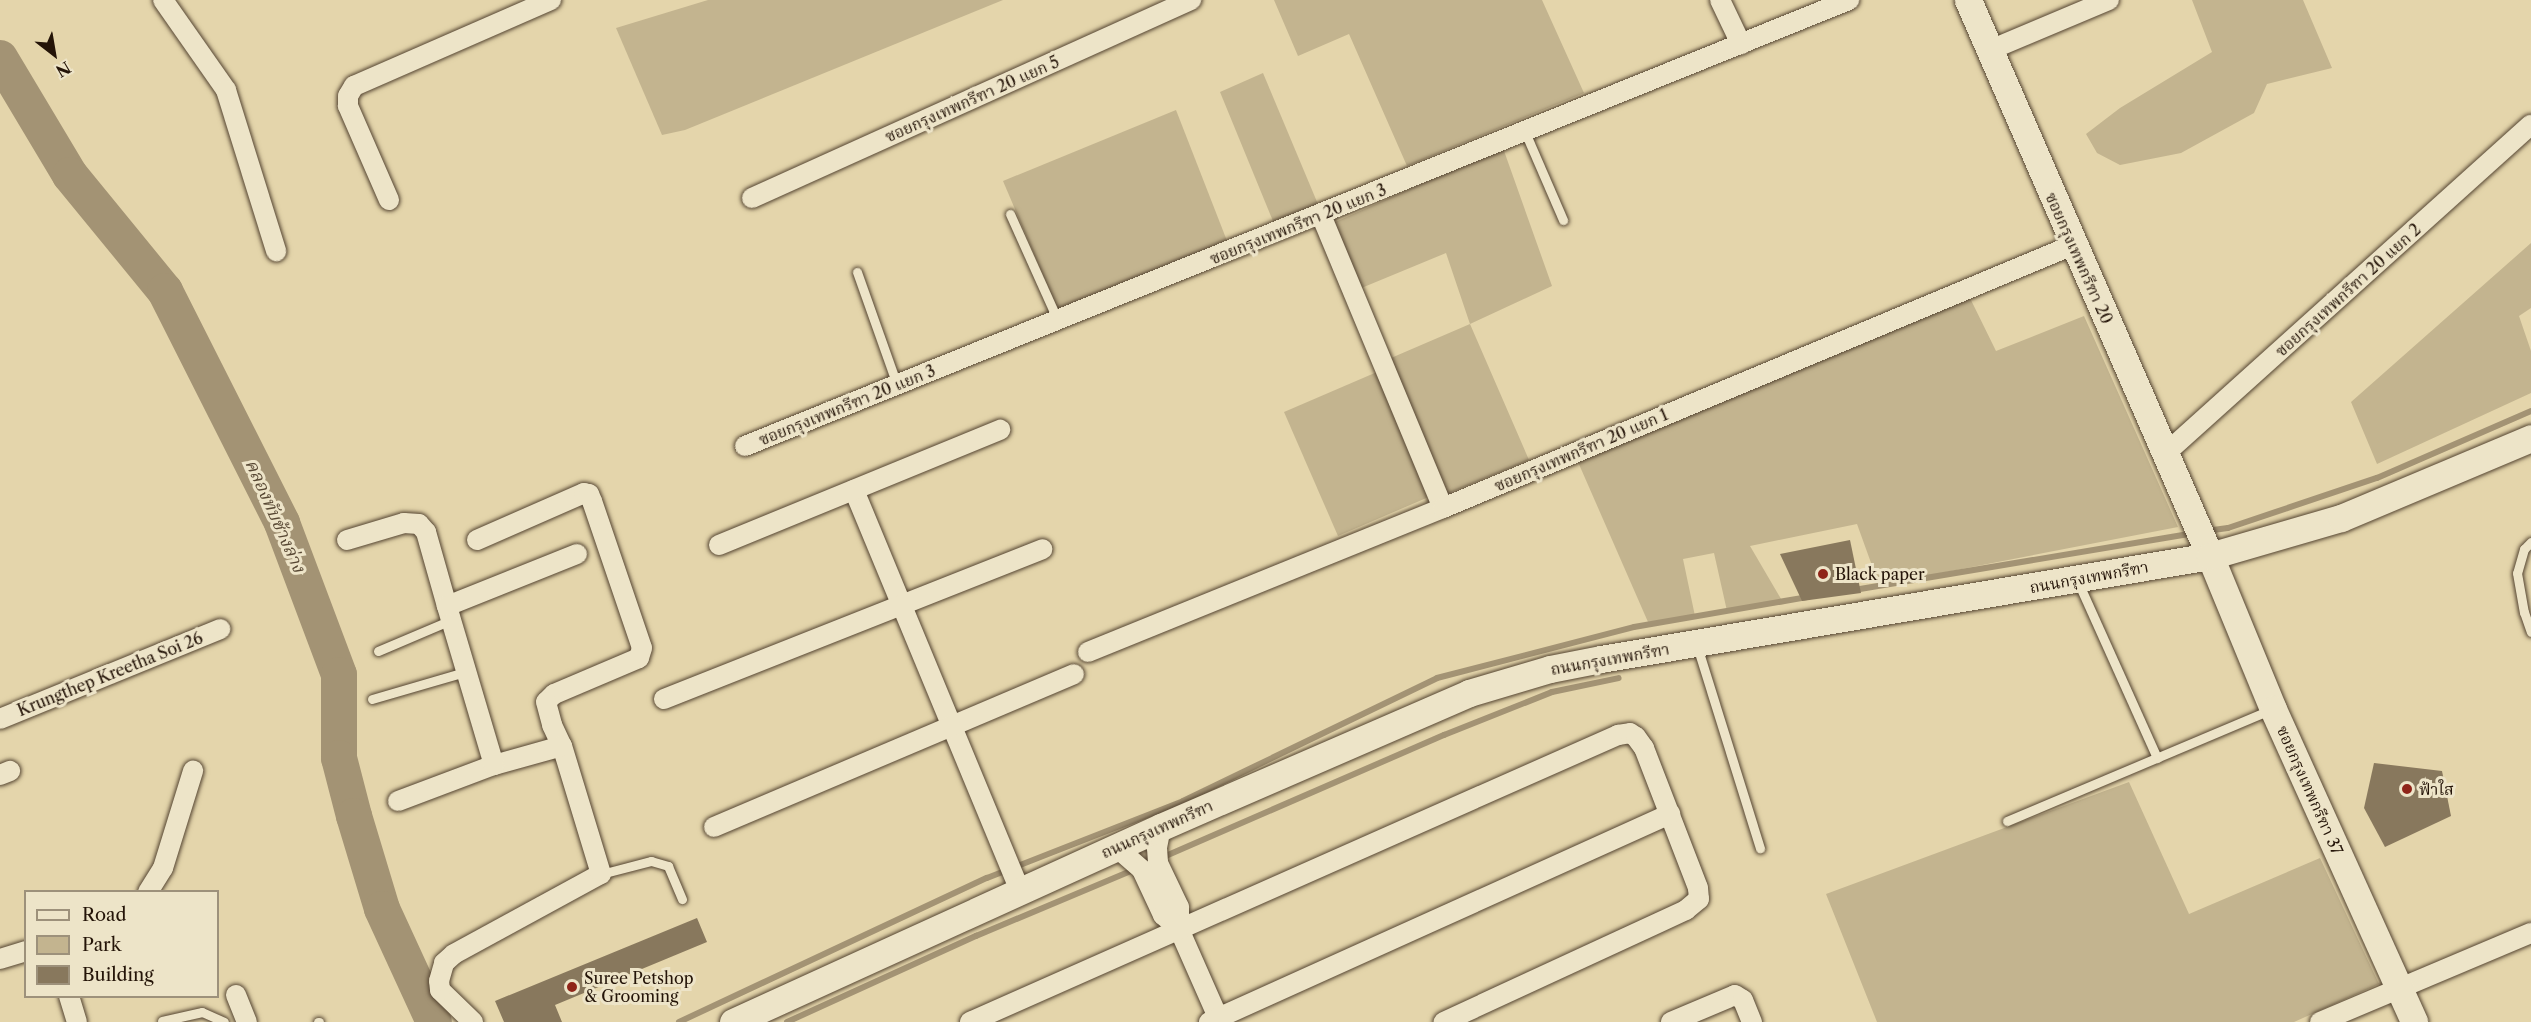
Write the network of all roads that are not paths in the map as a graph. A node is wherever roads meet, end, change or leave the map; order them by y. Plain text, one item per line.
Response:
1 (163, 0) edge
2 (550, 0) edge
3 (1191, 0) edge
4 (1720, 0) edge
5 (1849, 0) edge
6 (1968, 0) edge
7 (2109, 0) edge
8 (1741, 44) junction
9 (1990, 50) junction
10 (2531, 125) edge
11 (1525, 132) junction
12 (752, 198) dead end
13 (389, 200) dead end
14 (1010, 214) dead end
15 (1321, 215) junction
16 (1563, 220) dead end
17 (2073, 245) junction
18 (276, 251) dead end
19 (857, 272) dead end
20 (1058, 321) junction
21 (897, 385) junction
22 (1000, 430) dead end
23 (2531, 438) edge
24 (745, 446) dead end
25 (2165, 454) junction
26 (854, 490) junction
27 (1443, 508) junction
28 (2201, 537) junction
29 (347, 540) dead end
30 (477, 540) dead end
31 (2531, 542) edge
32 (719, 545) dead end
33 (1042, 549) dead end
34 (577, 554) dead end
35 (2077, 579) junction
36 (902, 604) junction
37 (2527, 610) edge
38 (449, 613) junction
39 (220, 629) dead end
40 (2531, 632) edge
41 (1696, 643) junction
42 (378, 651) dead end
43 (1088, 652) dead end
44 (465, 672) junction
45 (1074, 674) dead end
46 (372, 699) dead end
47 (664, 699) dead end
48 (2273, 709) junction
49 (0, 719) edge
50 (952, 726) junction
51 (562, 746) junction
52 (2157, 758) junction
53 (494, 765) junction
54 (193, 771) dead end
55 (398, 801) dead end
56 (1670, 814) junction
57 (2007, 821) dead end
58 (714, 827) dead end
59 (1161, 827) junction
60 (1116, 847) junction
61 (1760, 848) dead end
62 (601, 874) junction
63 (1018, 883) junction
64 (149, 890) edge
65 (682, 899) dead end
66 (1179, 929) junction
67 (2531, 933) edge
68 (24, 952) edge
69 (0, 959) edge
70 (2399, 988) junction
71 (236, 995) dead end
72 (70, 998) edge
73 (1216, 1021) edge
74 (77, 1022) edge
75 (162, 1022) edge
76 (224, 1022) edge
77 (247, 1022) edge
78 (473, 1022) edge
79 (733, 1022) edge
80 (970, 1022) edge
81 (1444, 1022) edge
82 (1671, 1022) edge
83 (1752, 1022) edge
84 (2320, 1022) edge
85 (2414, 1022) edge

1 - 18 street
2 - 13 street
3 - 12 street, ซอยกรุงเทพกรีฑา 20 แยก 5
4 - 8 street
5 - 8 street, ซอยกรุงเทพกรีฑา 20 แยก 3
6 - 9 main road, ซอยกรุงเทพกรีฑา 20
7 - 9 street
8 - 11 street, ซอยกรุงเทพกรีฑา 20 แยก 3
9 - 17 main road, ซอยกรุงเทพกรีฑา 20
10 - 25 street, ซอยกรุงเทพกรีฑา 20 แยก 2
11 - 15 street, ซอยกรุงเทพกรีฑา 20 แยก 3
11 - 16 lane
14 - 20 lane
15 - 20 street, ซอยกรุงเทพกรีฑา 20 แยก 3
15 - 27 street
17 - 25 main road, ซอยกรุงเทพกรีฑา 20
17 - 27 street, ซอยกรุงเทพกรีฑา 20 แยก 1
19 - 21 lane
20 - 21 street, ซอยกรุงเทพกรีฑา 20 แยก 3
21 - 24 street, ซอยกรุงเทพกรีฑา 20 แยก 3
22 - 26 street
23 - 28 main road, ถนนกรุงเทพกรีฑา
25 - 28 main road, ซอยกรุงเทพกรีฑา 20
26 - 32 street
26 - 36 street
27 - 43 street, ซอยกรุงเทพกรีฑา 20 แยก 1
28 - 35 main road, ถนนกรุงเทพกรีฑา
28 - 48 main road, ซอยกรุงเทพกรีฑา 37
29 - 38 street
30 - 51 street
31 - 37 lane
33 - 36 street
34 - 38 street
35 - 41 main road, ถนนกรุงเทพกรีฑา
35 - 52 lane
36 - 47 street
36 - 50 street
37 - 40 lane
38 - 42 lane
38 - 44 street
39 - 49 street, Krungthep Kreetha Soi 26
41 - 59 main road, ถนนกรุงเทพกรีฑา
41 - 61 lane
44 - 46 lane
44 - 53 street
45 - 50 street
48 - 52 lane
48 - 70 main road, ซอยกรุงเทพกรีฑา 37
50 - 58 street
50 - 63 street
51 - 53 street
51 - 62 street
52 - 57 lane
53 - 55 street
54 - 64 street
56 - 66 street
56 - 73 street
56 - 81 street
59 - 60 main road, ถนนกรุงเทพกรีฑา
59 - 66 street
60 - 63 main road, ถนนกรุงเทพกรีฑา
60 - 66 street
62 - 65 lane
62 - 78 street
63 - 79 main road, ถนนกรุงเทพกรีฑา
66 - 73 street
66 - 80 street
67 - 70 street
68 - 69 street
70 - 84 street
70 - 85 main road, ซอยกรุงเทพกรีฑา 37
71 - 77 street
72 - 74 street
75 - 76 lane
82 - 83 street

